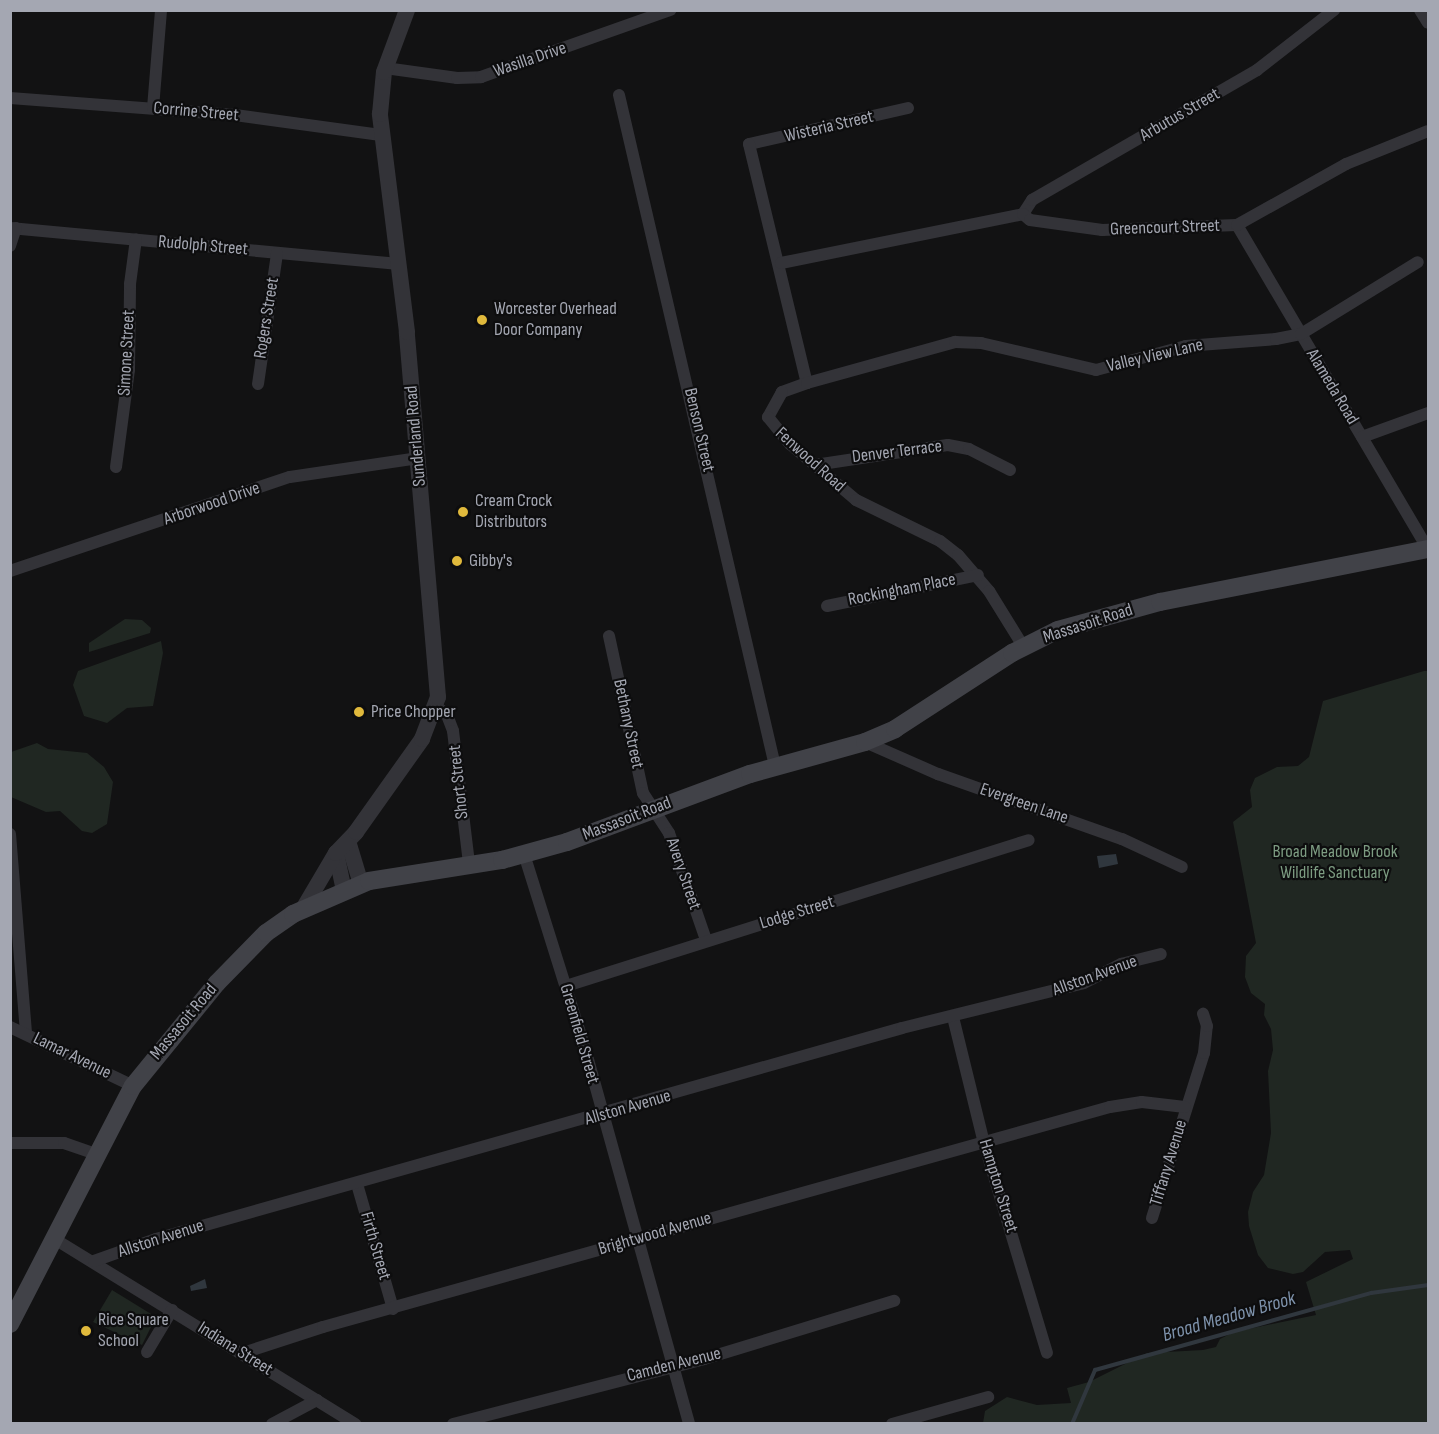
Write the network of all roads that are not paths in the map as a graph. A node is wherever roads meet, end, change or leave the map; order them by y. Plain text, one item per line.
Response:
1 (161, 10) edge
2 (670, 10) edge
3 (1334, 10) edge
4 (1420, 10) edge
5 (406, 11) edge
6 (1428, 23) edge
7 (385, 68) junction
8 (619, 94) dead end
9 (10, 98) edge
10 (153, 108) junction
11 (908, 108) dead end
12 (1428, 131) edge
13 (381, 135) junction
14 (1023, 214) junction
15 (1236, 225) junction
16 (13, 228) edge
17 (136, 239) junction
18 (10, 246) edge
19 (277, 253) junction
20 (1418, 262) dead end
21 (781, 263) junction
22 (396, 264) junction
23 (1301, 334) junction
24 (807, 383) junction
25 (258, 384) dead end
26 (1428, 413) edge
27 (1362, 437) junction
28 (419, 458) junction
29 (815, 465) junction
30 (116, 467) dead end
31 (1010, 470) dead end
32 (1428, 549) edge
33 (11, 571) edge
34 (978, 575) junction
35 (10, 580) edge
36 (826, 606) dead end
37 (609, 636) dead end
38 (1023, 646) junction
39 (436, 706) junction
40 (864, 742) junction
41 (775, 766) junction
42 (654, 809) junction
43 (10, 834) edge
44 (1028, 840) dead end
45 (348, 841) junction
46 (336, 853) junction
47 (524, 854) junction
48 (469, 864) junction
49 (1182, 867) dead end
50 (352, 887) junction
51 (303, 909) junction
52 (706, 940) junction
53 (1161, 954) dead end
54 (566, 986) junction
55 (1203, 1014) dead end
56 (953, 1017) junction
57 (10, 1027) edge
58 (26, 1033) junction
59 (133, 1086) junction
60 (1185, 1107) junction
61 (602, 1115) junction
62 (1067, 1119) joint
63 (10, 1143) edge
64 (984, 1143) junction
65 (96, 1154) junction
66 (357, 1184) junction
67 (1152, 1218) dead end
68 (53, 1238) junction
69 (637, 1239) junction
70 (94, 1261) junction
71 (894, 1301) dead end
72 (393, 1309) junction
73 (172, 1310) junction
74 (10, 1324) edge
75 (147, 1352) dead end
76 (243, 1353) junction
77 (1047, 1353) dead end
78 (674, 1367) junction
79 (988, 1397) dead end
80 (317, 1400) junction
81 (272, 1424) edge
82 (355, 1424) edge
83 (453, 1424) edge
84 (689, 1424) edge
85 (892, 1424) edge

1 - 10 street
2 - 7 street, Wasilla Drive
3 - 14 street, Arbutus Street
4 - 6 street
5 - 7 street, Sunderland Road
7 - 13 street, Sunderland Road
8 - 41 street, Benson Street
9 - 10 street, Corrine Street
10 - 13 street, Corrine Street
11 - 21 street, Wisteria Street
12 - 15 street, Greencourt Street
13 - 22 street, Sunderland Road
14 - 15 street, Greencourt Street
14 - 21 street, Greencourt Street
15 - 23 street, Alameda Road
16 - 17 street, Rudolph Street
16 - 18 street
17 - 19 street, Rudolph Street
17 - 30 street, Simone Street
19 - 22 street, Rudolph Street
19 - 25 street, Rogers Street
20 - 23 street, Valley View Lane
21 - 24 street
22 - 28 street, Sunderland Road
23 - 24 street, Valley View Lane
23 - 27 street, Alameda Road
24 - 29 street, Fenwood Road
26 - 27 street
27 - 32 street, Alameda Road
28 - 33 street, Arborwood Drive
28 - 39 street, Sunderland Road
29 - 31 street, Denver Terrace
29 - 34 street, Fenwood Road
32 - 38 main road, Massasoit Road
33 - 35 street
34 - 36 street, Rockingham Place
34 - 38 street, Fenwood Road
37 - 42 street, Bethany Street
38 - 40 main road, Massasoit Road
39 - 45 street, Sunderland Road
39 - 48 street, Short Street
40 - 41 main road, Massasoit Road
40 - 49 street, Evergreen Lane
41 - 42 main road, Massasoit Road
42 - 47 main road, Massasoit Road
42 - 52 street, Avery Street
43 - 58 street
44 - 52 street, Lodge Street
45 - 46 street, Sunderland Road
45 - 50 street
46 - 50 street
46 - 51 street, Sunderland Road
47 - 48 main road, Massasoit Road
47 - 54 street, Greenfield Street
48 - 50 main road, Massasoit Road
50 - 51 main road, Massasoit Road
51 - 59 main road, Massasoit Road
52 - 54 street, Lodge Street
53 - 56 street, Allston Avenue
54 - 61 street, Greenfield Street
55 - 60 street, Tiffany Avenue
56 - 61 street, Allston Avenue
56 - 64 street, Hampton Street
57 - 58 street, Lamar Avenue
58 - 59 street, Lamar Avenue
59 - 65 main road, Massasoit Road
60 - 62 street, Tiffany Avenue
60 - 67 street, Tiffany Avenue
61 - 66 street, Allston Avenue
61 - 69 street, Greenfield Street
62 - 64 street, Brightwood Avenue
63 - 65 street
64 - 69 street, Brightwood Avenue
64 - 77 street, Hampton Street
65 - 68 main road, Massasoit Road
66 - 70 street, Allston Avenue
66 - 72 street, Firth Street
68 - 70 street, Indiana Street
68 - 74 main road, Massasoit Road
69 - 72 street, Brightwood Avenue
69 - 78 street, Greenfield Street
70 - 73 street, Indiana Street
71 - 78 street, Camden Avenue
72 - 76 street, Brightwood Avenue
73 - 75 street
73 - 76 street, Indiana Street
76 - 80 street, Indiana Street
78 - 83 street, Camden Avenue
78 - 84 street, Greenfield Street
79 - 85 street
80 - 81 street
80 - 82 street, Indiana Street

